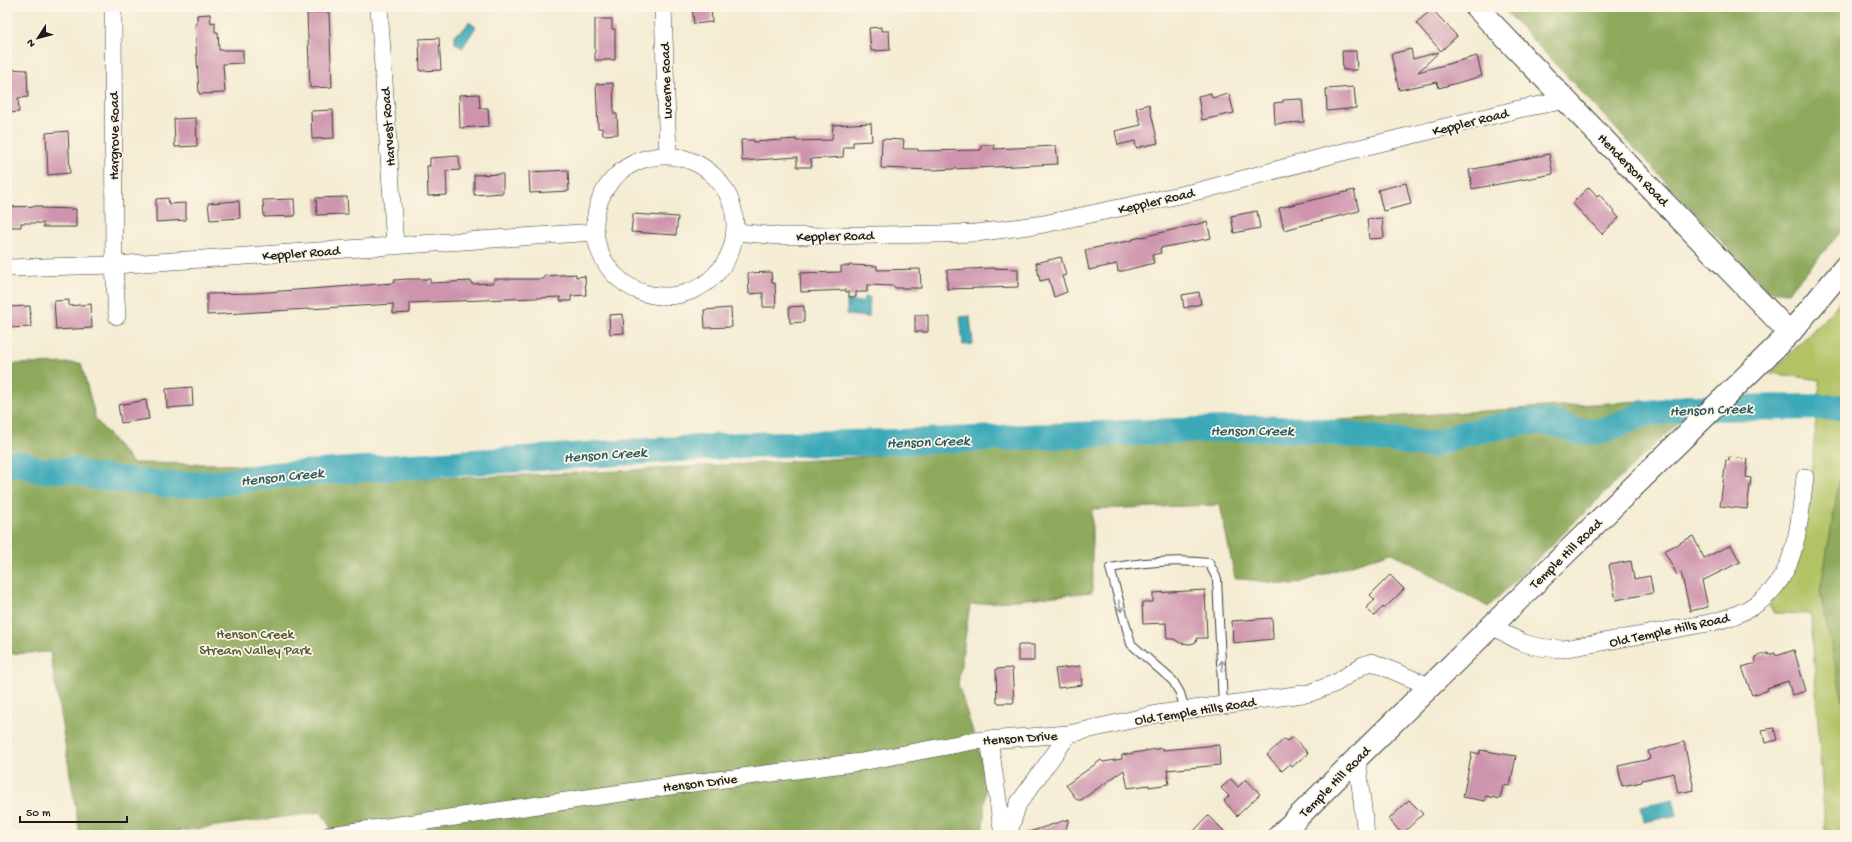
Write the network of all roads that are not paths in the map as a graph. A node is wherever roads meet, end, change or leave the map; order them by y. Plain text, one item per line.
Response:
1 (113, 7) edge
2 (379, 7) edge
3 (663, 7) edge
4 (1476, 7) edge
5 (1567, 100) junction
6 (668, 156) junction
7 (595, 232) junction
8 (736, 232) junction
9 (395, 246) junction
10 (114, 265) junction
11 (1845, 267) edge
12 (7, 268) edge
13 (117, 316) dead end
14 (1790, 333) junction
15 (1805, 477) dead end
16 (1492, 624) junction
17 (1429, 686) junction
18 (1223, 705) junction
19 (1185, 710) junction
20 (1069, 734) junction
21 (989, 740) junction
22 (1357, 758) junction
23 (330, 835) edge
24 (1003, 835) edge
25 (1008, 835) edge
26 (1280, 835) edge
27 (1366, 835) edge

1 - 10 street, Hargrove Road
2 - 9 street, Harvest Road
3 - 6 street, Lucerne Road
4 - 5 main road, Henderson Road
5 - 8 street, Keppler Road
5 - 14 main road, Henderson Road
6 - 7 street
6 - 8 street
7 - 8 street
7 - 9 street, Keppler Road
9 - 10 street, Keppler Road
10 - 12 street, Keppler Road
10 - 13 street, Hargrove Road
11 - 14 main road, Temple Hill Road
14 - 16 main road, Temple Hill Road
15 - 16 street, Old Temple Hills Road
16 - 17 main road, Temple Hill Road
17 - 18 street, Old Temple Hills Road
17 - 22 main road, Temple Hill Road
18 - 19 street, Old Temple Hills Road
18 -> 19 lane
19 - 20 street, Old Temple Hills Road
20 - 21 street, Henson Drive
20 - 25 street
21 - 23 street, Henson Drive
21 - 24 street
22 - 26 main road, Temple Hill Road
22 - 27 street

